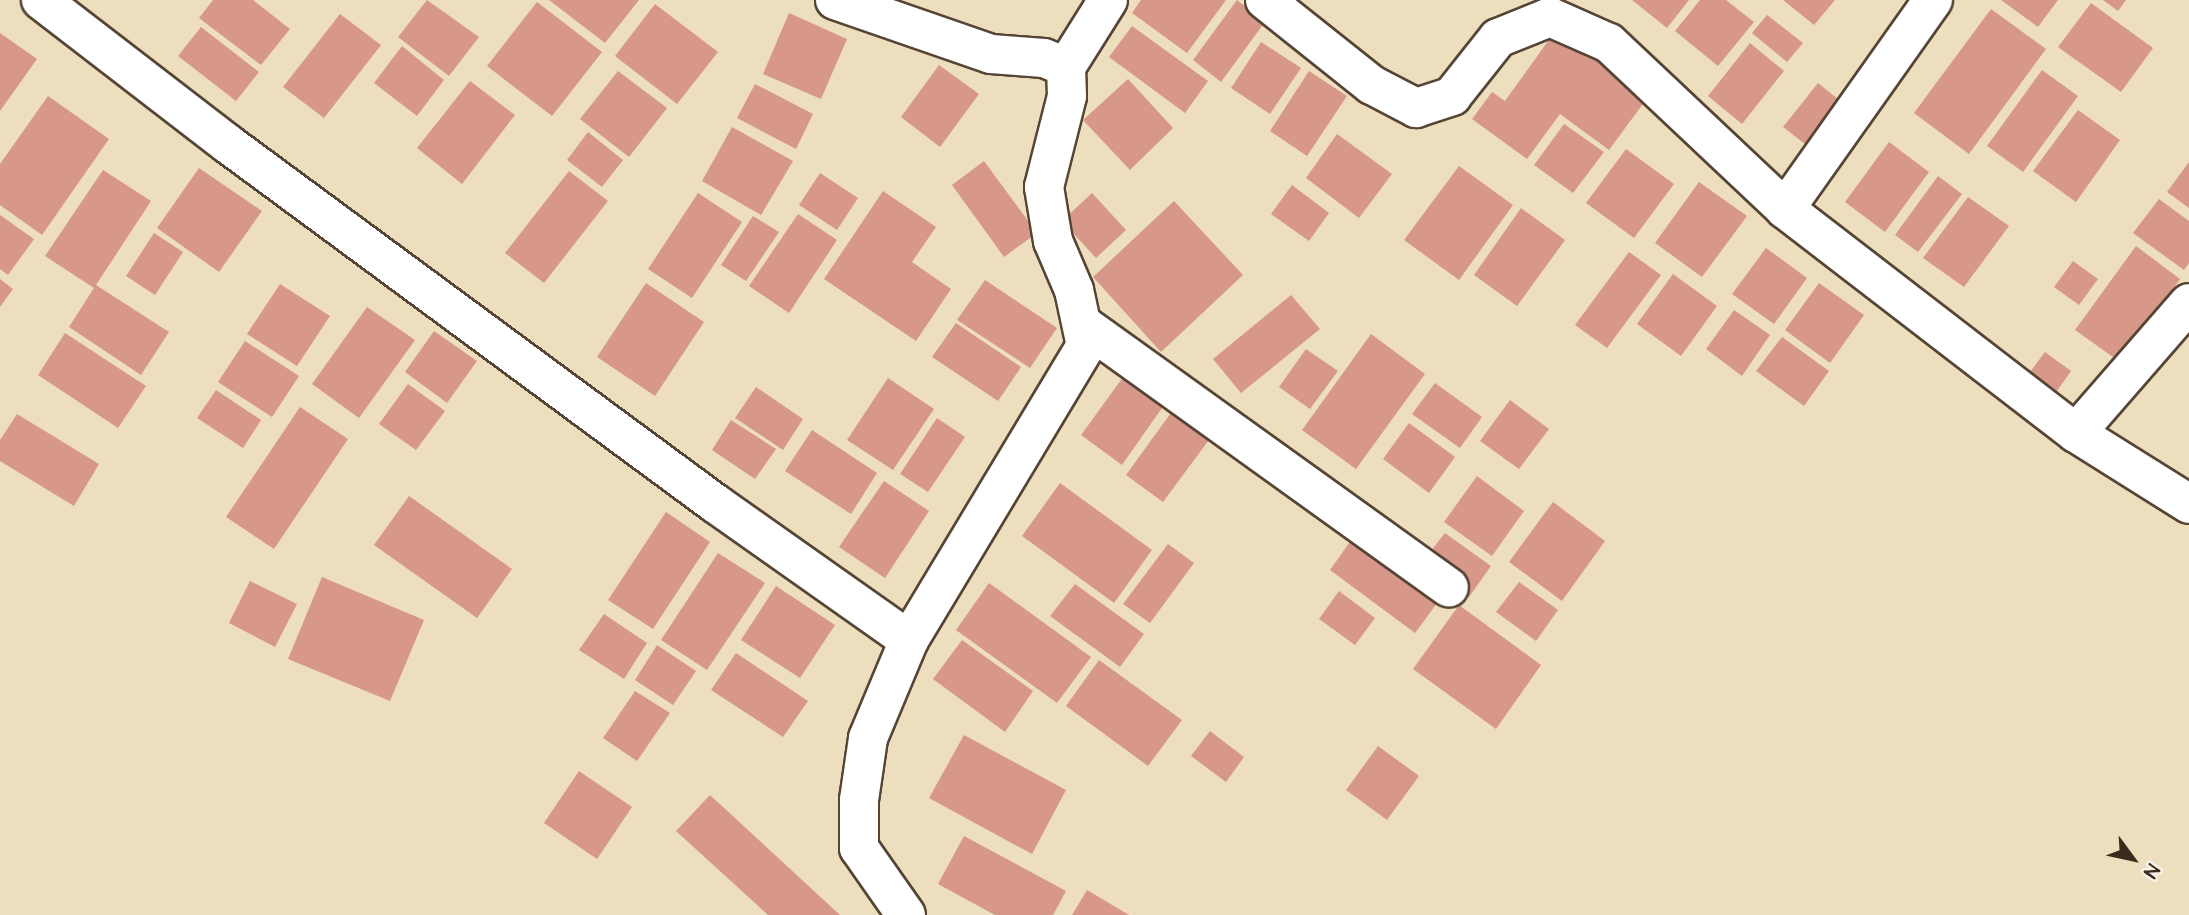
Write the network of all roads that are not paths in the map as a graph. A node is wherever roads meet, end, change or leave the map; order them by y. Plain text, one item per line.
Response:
1 (41, 0) edge
2 (835, 0) edge
3 (1108, 0) edge
4 (1265, 0) edge
5 (1933, 0) edge
6 (1066, 67) junction
7 (1785, 209) junction
8 (2189, 303) edge
9 (1085, 326) junction
10 (2076, 433) junction
11 (2189, 504) edge
12 (1449, 588) dead end
13 (909, 640) junction
14 (906, 915) edge

1 - 13 street
2 - 6 street
3 - 6 street
4 - 7 street
5 - 7 street
6 - 9 street
7 - 10 street
8 - 10 street
9 - 12 street
9 - 13 street
10 - 11 street
13 - 14 street

